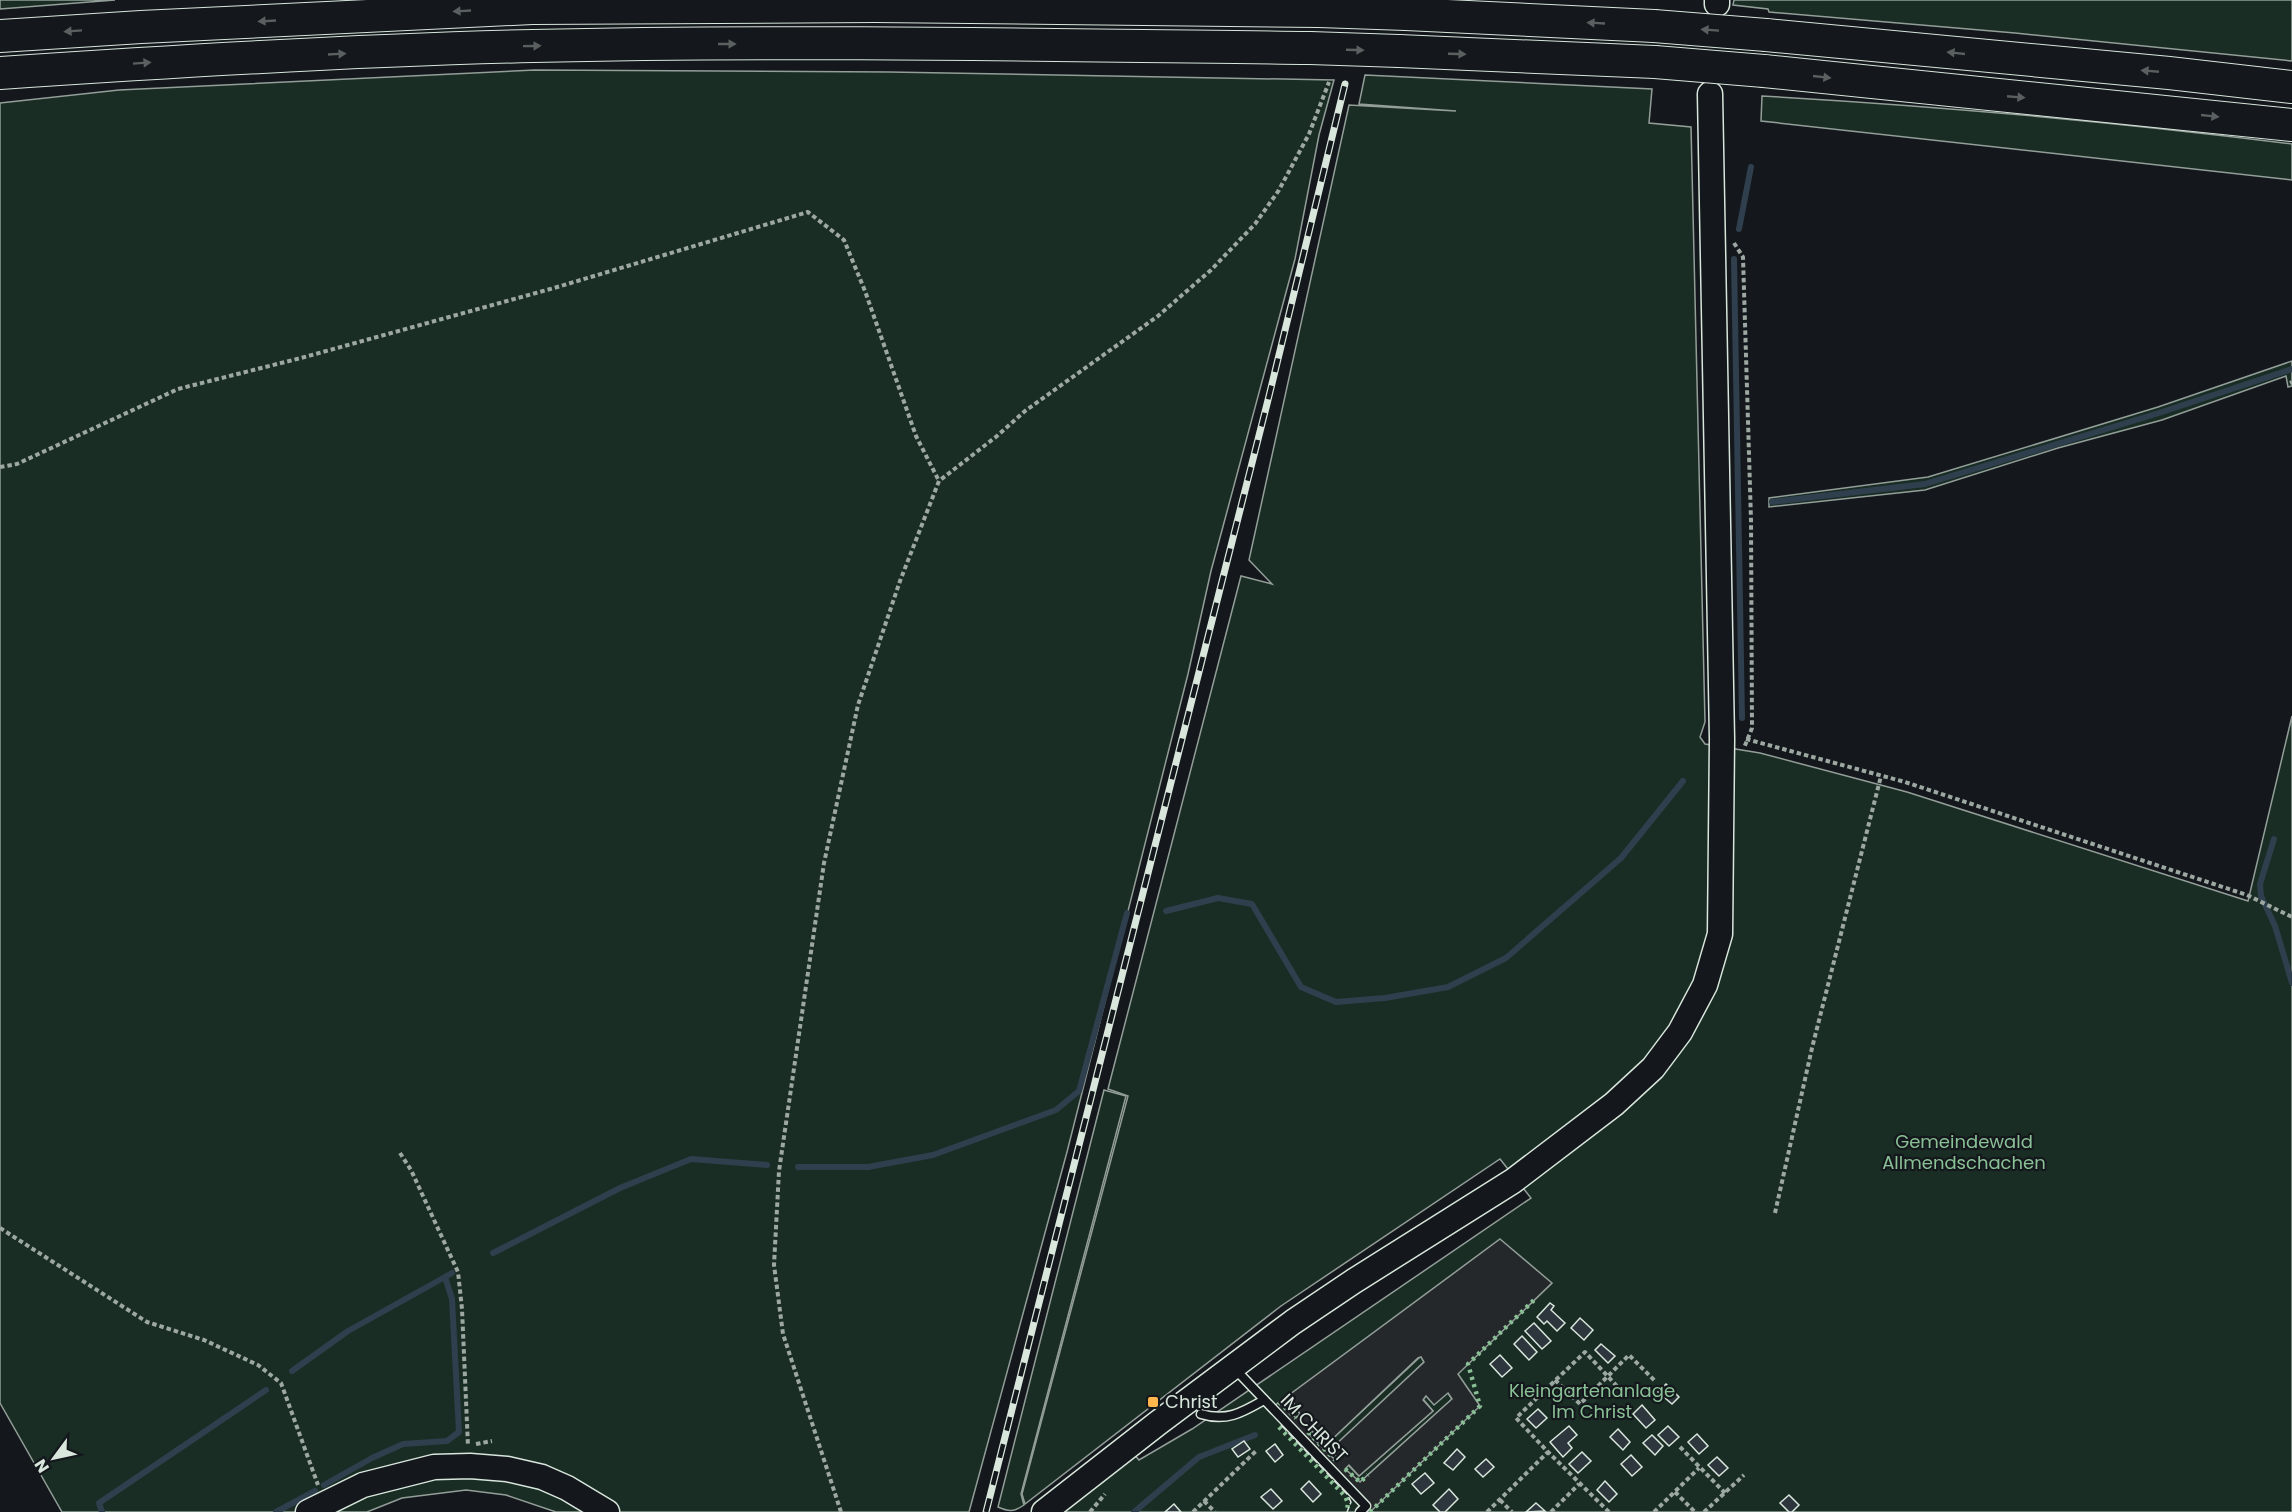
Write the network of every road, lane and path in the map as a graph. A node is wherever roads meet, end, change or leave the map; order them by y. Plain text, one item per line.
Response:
1 (0, 36) edge
2 (0, 73) edge
3 (1329, 82) dead end
4 (2292, 87) edge
5 (1710, 94) dead end
6 (2292, 125) edge
7 (1731, 238) dead end
8 (0, 467) edge
9 (939, 481) junction
10 (1881, 776) junction
11 (2292, 917) edge
12 (400, 1153) dead end
13 (1775, 1213) dead end
14 (0, 1228) edge
15 (1232, 1367) junction
16 (1608, 1376) junction
17 (1555, 1380) junction
18 (1656, 1382) dead end
19 (1628, 1398) dead end
20 (1264, 1400) junction
21 (1201, 1414) dead end
22 (468, 1446) dead end
23 (1680, 1447) dead end
24 (1257, 1450) dead end
25 (1548, 1452) junction
26 (1699, 1468) junction
27 (1744, 1475) dead end
28 (1580, 1484) junction
29 (1675, 1492) junction
30 (1725, 1493) junction
31 (1500, 1500) junction
32 (1204, 1501) junction
33 (317, 1508) edge
34 (607, 1512) edge
35 (841, 1512) edge
36 (1044, 1512) edge
37 (1193, 1512) edge
38 (1215, 1512) edge
39 (1359, 1512) edge
40 (1487, 1512) edge
41 (1512, 1512) edge
42 (1551, 1512) edge
43 (1609, 1512) edge
44 (1654, 1512) edge
45 (1695, 1512) edge
46 (1704, 1512) edge

4 -> 1 highway, bridge
2 -> 6 highway, bridge
3 - 9 path
5 - 15 main road
7 - 10 path
8 - 9 path
9 - 35 path
10 - 11 path
10 - 13 path
12 - 22 path
14 - 33 path
15 - 20 lane, IM CHRIST
15 - 36 main road
16 - 17 path
16 - 17 path
16 - 18 path
16 - 19 path
17 - 25 path
20 - 21 lane
20 - 39 lane, IM CHRIST
23 - 26 path
24 - 32 path
25 - 28 path
25 - 31 path
26 - 29 path
26 - 30 path
27 - 30 path
28 - 42 path
28 - 43 path
29 - 44 path
29 - 45 path
30 - 46 path
31 - 40 path
31 - 41 path
32 - 37 path
32 - 38 path
33 - 34 main road

